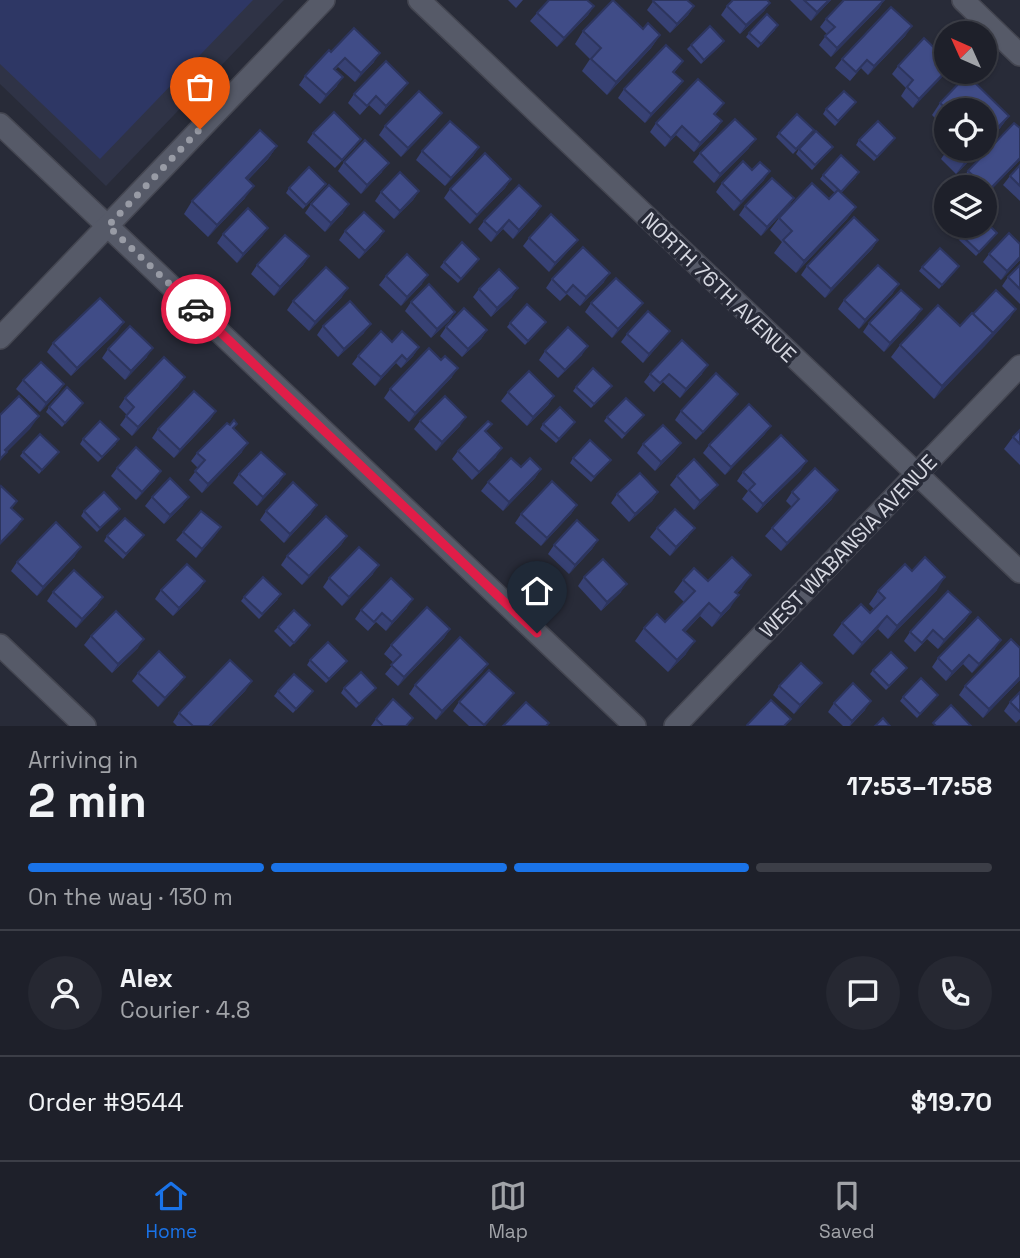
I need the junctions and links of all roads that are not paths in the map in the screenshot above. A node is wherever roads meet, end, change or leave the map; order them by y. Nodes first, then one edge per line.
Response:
1 (324, 0) edge
2 (419, 0) edge
3 (963, 0) edge
4 (1020, 55) edge
5 (0, 124) edge
6 (108, 226) junction
7 (0, 338) edge
8 (1020, 366) edge
9 (916, 475) junction
10 (1020, 572) edge
11 (0, 645) edge
12 (85, 726) edge
13 (635, 726) edge
14 (676, 726) edge

1 - 6 street
2 - 9 street, NORTH 76TH AVENUE
3 - 4 street
5 - 6 street
6 - 7 street
6 - 13 street
8 - 9 street, WEST WABANSIA AVENUE
9 - 10 street, NORTH 76TH AVENUE
9 - 14 street, WEST WABANSIA AVENUE
11 - 12 street

